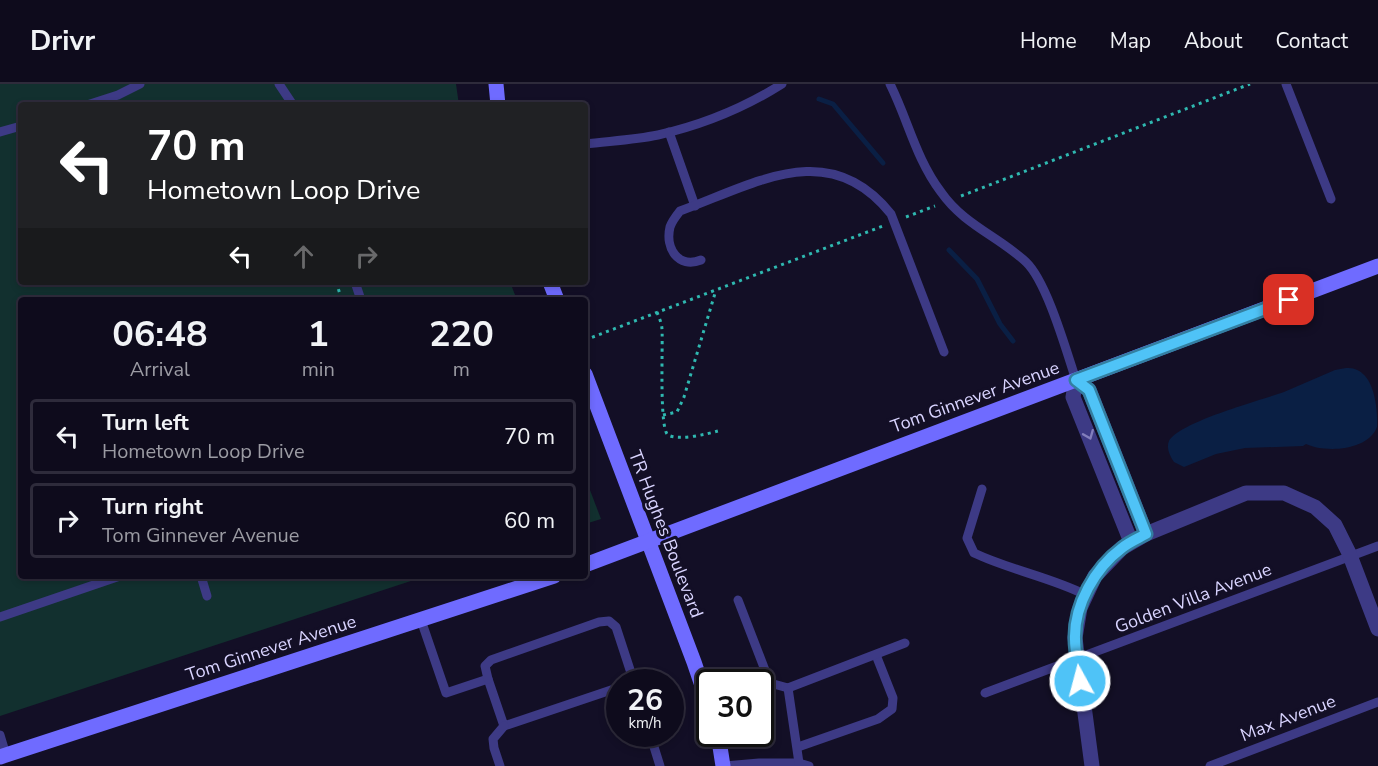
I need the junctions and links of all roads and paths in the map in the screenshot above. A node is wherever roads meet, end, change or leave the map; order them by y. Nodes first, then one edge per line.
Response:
1 (140, 84) edge
2 (279, 84) edge
3 (496, 84) edge
4 (782, 84) edge
5 (890, 84) edge
6 (1251, 84) edge
7 (1286, 84) edge
8 (97, 102) edge
9 (291, 102) edge
10 (498, 102) edge
11 (18, 127) edge
12 (0, 132) edge
13 (669, 132) junction
14 (588, 144) edge
15 (958, 197) dead end
16 (1331, 199) dead end
17 (937, 205) dead end
18 (695, 206) junction
19 (906, 217) dead end
20 (885, 225) dead end
21 (700, 260) dead end
22 (1378, 266) edge
23 (716, 290) junction
24 (657, 312) junction
25 (588, 339) edge
26 (944, 352) dead end
27 (1076, 380) junction
28 (588, 382) edge
29 (663, 415) junction
30 (718, 432) dead end
31 (982, 489) dead end
32 (1146, 534) junction
33 (648, 542) junction
34 (1131, 542) junction
35 (1378, 546) edge
36 (1350, 557) junction
37 (588, 564) edge
38 (111, 579) edge
39 (202, 579) edge
40 (545, 579) edge
41 (1086, 595) junction
42 (207, 596) dead end
43 (738, 600) dead end
44 (0, 617) edge
45 (421, 620) junction
46 (1378, 629) edge
47 (905, 644) dead end
48 (876, 655) junction
49 (1078, 659) junction
50 (630, 669) edge
51 (696, 669) edge
52 (488, 679) junction
53 (788, 687) junction
54 (606, 692) edge
55 (985, 693) dead end
56 (1378, 702) edge
57 (504, 726) junction
58 (0, 735) edge
59 (654, 747) edge
60 (720, 747) edge
61 (798, 747) junction
62 (5, 759) edge
63 (799, 764) edge
64 (500, 766) edge
65 (660, 766) edge
66 (724, 766) edge
67 (809, 766) edge
68 (1092, 766) edge
69 (1210, 766) edge

1 - 8 lane
2 - 9 lane
3 - 10 main road
4 - 13 lane
5 - 27 lane
6 - 15 path
7 - 16 lane
11 - 12 lane
13 - 14 lane
13 - 18 lane
17 - 19 path
18 - 21 lane
18 - 26 lane
20 - 23 path
22 - 27 main road, Tom Ginnever Avenue
23 - 24 path
23 - 29 path
24 - 25 path
24 - 29 path
27 - 32 street
27 - 33 main road, Tom Ginnever Avenue
27 -> 34 street
28 - 33 main road, TR Hughes Boulevard
29 - 30 path
31 - 41 lane
32 - 34 street
32 - 36 street
33 - 37 main road, Tom Ginnever Avenue
33 - 51 main road, TR Hughes Boulevard
34 - 41 street
35 - 36 lane, Golden Villa Avenue
36 - 46 street
36 - 49 lane, Golden Villa Avenue
38 - 44 lane
39 - 42 lane
40 - 45 main road, Tom Ginnever Avenue
41 - 49 street
43 - 53 lane
45 - 52 lane
45 - 62 main road, Tom Ginnever Avenue
47 - 48 lane
48 - 53 lane
48 - 61 lane
49 - 55 lane, Golden Villa Avenue
49 - 68 street
50 - 52 lane
52 - 57 lane
53 - 61 lane
54 - 57 lane
56 - 69 lane, Max Avenue
57 - 64 lane
58 - 62 lane
59 - 65 lane
60 - 66 main road
61 - 63 lane
63 - 66 lane
63 - 67 lane

